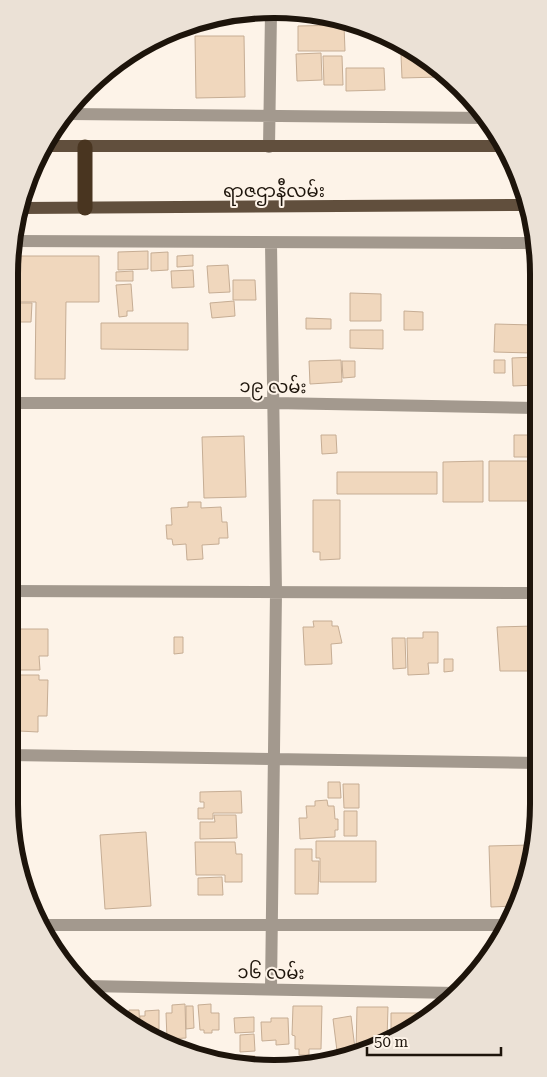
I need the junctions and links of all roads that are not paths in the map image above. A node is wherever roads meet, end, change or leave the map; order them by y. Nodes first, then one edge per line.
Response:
1 (271, 18) edge
2 (73, 114) edge
3 (272, 115) junction
4 (477, 118) edge
5 (51, 146) edge
6 (85, 146) junction
7 (495, 146) edge
8 (270, 147) junction
9 (520, 205) edge
10 (26, 208) edge
11 (86, 208) junction
12 (20, 241) edge
13 (271, 243) junction
14 (527, 243) edge
15 (18, 403) edge
16 (275, 403) junction
17 (530, 408) edge
18 (18, 591) edge
19 (276, 592) junction
20 (530, 593) edge
21 (18, 755) edge
22 (275, 759) junction
23 (530, 763) edge
24 (48, 924) edge
25 (270, 925) junction
26 (499, 925) edge
27 (93, 986) edge
28 (270, 989) junction
29 (446, 993) edge

1 - 3 street
2 - 3 street
3 - 4 street
3 - 8 street
5 - 6 main road
6 - 8 main road
6 - 11 highway
7 - 8 main road
9 - 11 main road, ရာဇဌာနီလမ်း
10 - 11 main road, ရာဇဌာနီလမ်း
12 - 13 street
13 - 14 street
13 - 16 street
15 - 16 street, ၁၉ လမ်း
16 - 17 street, ၁၉ လမ်း
16 - 19 street
18 - 19 street
19 - 20 street
19 - 22 street
21 - 22 street
22 - 23 street
22 - 25 street
24 - 25 street
25 - 26 street
25 - 28 street
27 - 28 street, ၁၆ လမ်း
28 - 29 street, ၁၆ လမ်း

